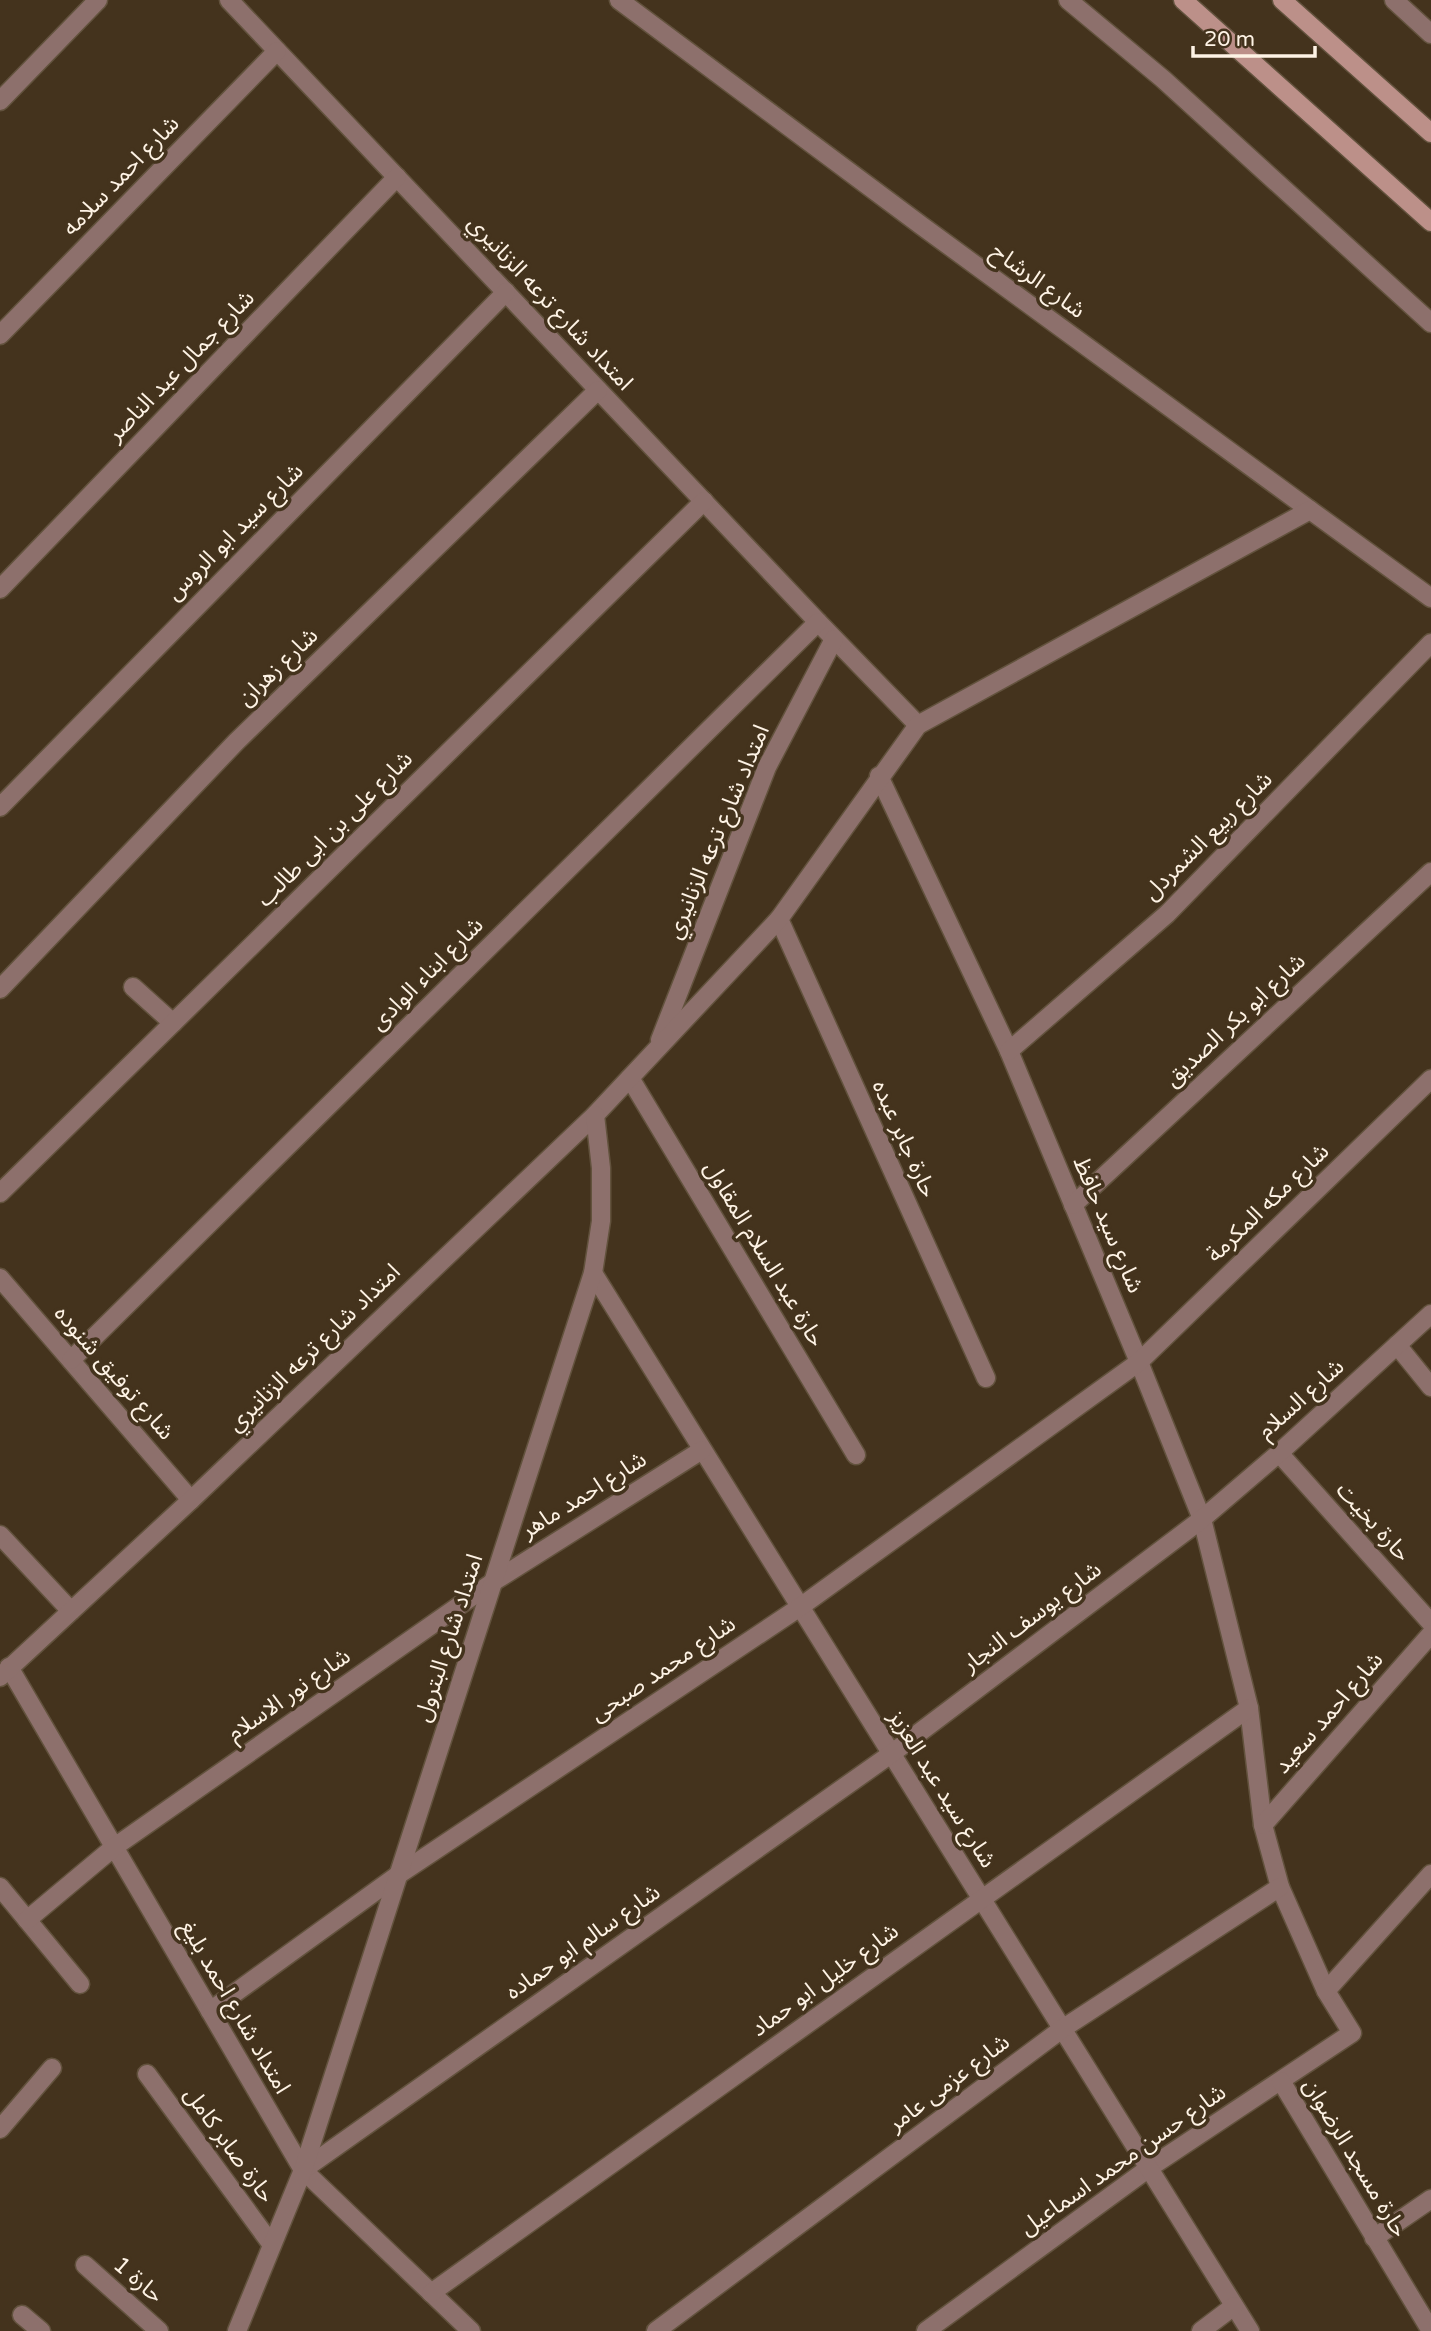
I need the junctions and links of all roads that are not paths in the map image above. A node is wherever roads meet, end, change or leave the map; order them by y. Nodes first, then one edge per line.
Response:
1 (98, 0) edge
2 (229, 0) edge
3 (619, 0) edge
4 (1068, 0) edge
5 (1183, 0) edge
6 (1282, 0) edge
7 (1394, 0) edge
8 (1431, 34) edge
9 (277, 51) junction
10 (0, 101) edge
11 (1431, 133) edge
12 (397, 177) junction
13 (1431, 222) edge
14 (506, 292) junction
15 (1431, 323) edge
16 (0, 335) edge
17 (598, 390) junction
18 (704, 501) junction
19 (1310, 510) junction
20 (0, 589) edge
21 (1431, 598) edge
22 (818, 622) junction
23 (834, 639) junction
24 (1431, 643) edge
25 (918, 725) junction
26 (879, 776) junction
27 (0, 807) edge
28 (1431, 872) edge
29 (779, 919) junction
30 (132, 987) dead end
31 (0, 989) edge
32 (173, 1023) junction
33 (657, 1049) junction
34 (1009, 1051) junction
35 (630, 1078) junction
36 (1431, 1079) edge
37 (595, 1115) junction
38 (0, 1193) edge
39 (1073, 1205) junction
40 (593, 1273) junction
41 (0, 1278) edge
42 (1431, 1314) edge
43 (1397, 1345) junction
44 (71, 1360) junction
45 (1139, 1362) junction
46 (985, 1378) dead end
47 (1431, 1387) edge
48 (702, 1450) junction
49 (1279, 1453) junction
50 (856, 1455) dead end
51 (191, 1500) junction
52 (1202, 1519) junction
53 (0, 1535) edge
54 (493, 1582) junction
55 (800, 1606) junction
56 (71, 1611) junction
57 (1431, 1623) edge
58 (1431, 1634) edge
59 (5, 1672) edge
60 (1249, 1707) junction
61 (891, 1754) junction
62 (1264, 1825) junction
63 (113, 1848) junction
64 (1431, 1874) edge
65 (398, 1875) junction
66 (0, 1887) edge
67 (1280, 1887) junction
68 (981, 1898) junction
69 (27, 1920) junction
70 (80, 1983) dead end
71 (1326, 1991) junction
72 (209, 2011) junction
73 (1062, 2029) junction
74 (1352, 2034) joint
75 (52, 2068) dead end
76 (147, 2074) dead end
77 (1281, 2081) junction
78 (0, 2129) edge
79 (1149, 2168) junction
80 (303, 2170) junction
81 (1431, 2199) edge
82 (1374, 2238) junction
83 (272, 2245) junction
84 (85, 2265) dead end
85 (431, 2293) junction
86 (1234, 2306) junction
87 (22, 2315) dead end
88 (41, 2331) edge
89 (159, 2331) edge
90 (237, 2331) edge
91 (471, 2331) edge
92 (656, 2331) edge
93 (926, 2331) edge
94 (1201, 2331) edge
95 (1250, 2331) edge
96 (1431, 2331) edge

1 - 10 street
2 - 9 street, امتداد شارع ترعه الزنانيري
3 - 19 street, شارع الرشاح
4 - 15 street
5 - 13 main road
6 - 11 main road
7 - 8 street
9 - 12 street, امتداد شارع ترعه الزنانيري
9 - 16 street, شارع احمد سلامه
12 - 14 street, امتداد شارع ترعه الزنانيري
12 - 20 street, شارع جمال عبد الناصر
14 - 17 street, امتداد شارع ترعه الزنانيري
14 - 27 street, شارع سيد ابو الروس
17 - 18 street, امتداد شارع ترعه الزنانيري
17 - 31 street, شارع زهران
18 - 22 street, امتداد شارع ترعه الزنانيري
18 - 32 street, شارع على بن ابى طالب
19 - 21 street, شارع الرشاح
19 - 25 street, امتداد شارع ترعه الزنانيري
22 - 23 street, امتداد شارع ترعه الزنانيري
22 - 44 street, شارع ابناء الوادى
23 - 25 street, امتداد شارع ترعه الزنانيري
23 - 33 street, امتداد شارع ترعه الزنانيري
24 - 34 street, شارع ربيع الشمردل
25 - 26 street, امتداد شارع ترعه الزنانيري
26 - 29 street, امتداد شارع ترعه الزنانيري
26 - 34 street, شارع سيد حافظ
28 - 39 street, شارع ابو بكر الصديق
29 - 33 street, امتداد شارع ترعه الزنانيري
29 - 46 street, حارة جابر عبده
30 - 32 street
32 - 38 street, شارع على بن ابى طالب
33 - 35 street, امتداد شارع ترعه الزنانيري
34 - 39 street, شارع سيد حافظ
35 - 37 street, امتداد شارع ترعه الزنانيري
35 - 50 street, حارة عبد السلام المقاول
36 - 45 street, شارع مكه المكرمة
37 - 40 street, امتداد شارع البترول
37 - 51 street, امتداد شارع ترعه الزنانيري
39 - 45 street, شارع سيد حافظ
40 - 48 street, شارع سيد عبد العزيز
40 - 54 street, امتداد شارع البترول
41 - 44 street, شارع توفيق شنوده
42 - 43 street, شارع السلام
43 - 47 street
43 - 49 street, شارع السلام
44 - 51 street, شارع توفيق شنوده
45 - 52 street, شارع سيد حافظ
45 - 55 street, شارع محمد صبحى
48 - 54 street, شارع احمد ماهر
48 - 55 street, شارع سيد عبد العزيز
49 - 52 street, شارع السلام
49 - 57 street, حارة بخيت
51 - 56 street, امتداد شارع ترعه الزنانيري
52 - 60 street, شارع سيد حافظ
52 - 61 street, شارع يوسف النجار
53 - 56 street
54 - 63 street, شارع نور الاسلام
54 - 65 street, امتداد شارع البترول
55 - 61 street, شارع سيد عبد العزيز
55 - 65 street, شارع محمد صبحى
56 - 59 street, امتداد شارع ترعه الزنانيري
58 - 62 street, شارع احمد سعيد
59 - 63 street, امتداد شارع احمد بليغ
60 - 62 street, شارع سيد حافظ
60 - 68 street, شارع خليل ابو حماد
61 - 68 street, شارع سيد عبد العزيز
61 - 80 street, شارع سالم ابو حماده
62 - 67 street, شارع سيد حافظ
63 - 69 street, شارع نور الاسلام
63 - 72 street, امتداد شارع احمد بليغ
64 - 71 street
65 - 72 street, شارع محمد صبحى
65 - 80 street, امتداد شارع البترول
66 - 69 street
67 - 71 street, شارع سيد حافظ
67 - 73 street, شارع عزمى عامر
68 - 73 street, شارع سيد عبد العزيز
68 - 85 street, شارع خليل ابو حماد
69 - 70 street
71 - 74 street, شارع سيد حافظ
72 - 80 street, امتداد شارع احمد بليغ
73 - 79 street, شارع سيد عبد العزيز
73 - 92 street, شارع عزمى عامر
74 - 77 street, شارع حسن محمد اسماعيل
75 - 78 street
76 - 83 street, حارة صابر كامل
77 - 79 street, شارع حسن محمد اسماعيل
77 - 82 street, حارة مسجد الرضوان
79 - 86 street, شارع سيد عبد العزيز
79 - 93 street, شارع حسن محمد اسماعيل
80 - 83 street, امتداد شارع البترول
80 - 85 street, امتداد شارع احمد بليغ
81 - 82 street
82 - 96 street, حارة مسجد الرضوان
83 - 90 street, امتداد شارع البترول
84 - 89 street, حارة 1
85 - 91 street, امتداد شارع احمد بليغ
86 - 94 street
86 - 95 street, شارع سيد عبد العزيز
87 - 88 street

